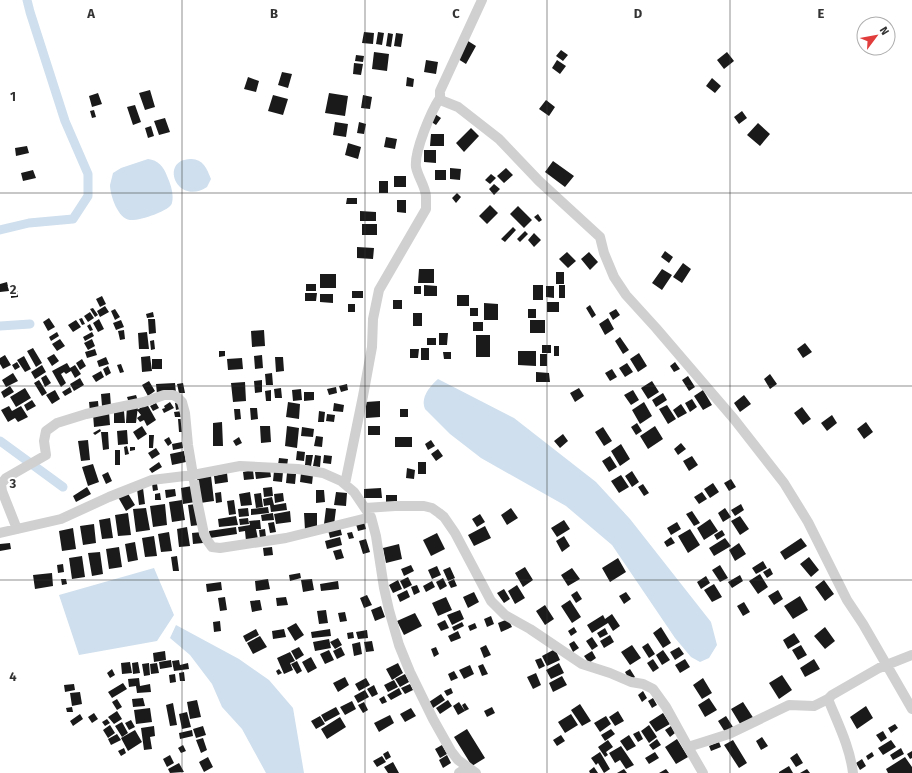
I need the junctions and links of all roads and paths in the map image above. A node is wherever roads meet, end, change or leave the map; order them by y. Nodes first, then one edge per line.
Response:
1 (482, 0) edge
2 (440, 98) junction
3 (193, 475) junction
4 (345, 484) junction
5 (368, 512) junction
6 (18, 529) junction
7 (0, 533) edge
8 (912, 655) edge
9 (886, 664) junction
10 (828, 700) junction
11 (912, 709) edge
12 (688, 746) junction
13 (472, 770) edge
14 (459, 773) edge
15 (703, 773) edge
16 (853, 773) edge

1 - 2 street
2 - 4 street
2 - 9 street
3 - 4 street
3 - 5 street
3 - 6 street
3 - 6 street
4 - 5 street
5 - 12 street
5 - 13 street
6 - 7 street
8 - 9 street
9 - 10 street
9 - 11 street
10 - 12 street
10 - 16 street
12 - 15 street
13 - 14 street

